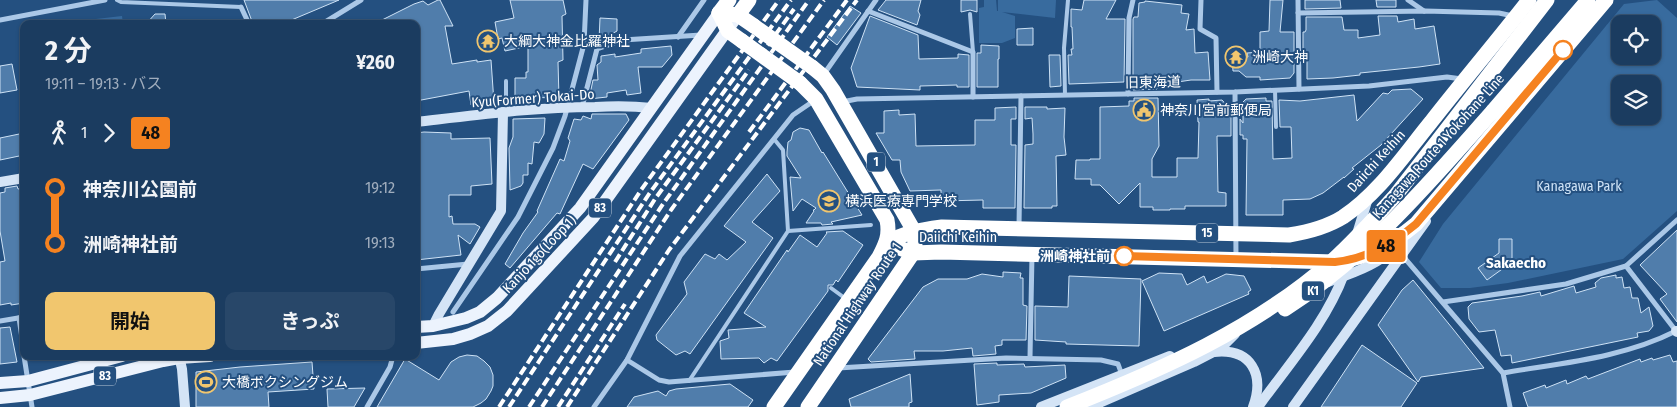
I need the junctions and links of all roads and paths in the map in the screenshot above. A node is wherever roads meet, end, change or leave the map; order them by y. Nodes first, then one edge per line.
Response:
1 (105, 0) edge
2 (117, 0) edge
3 (361, 0) edge
4 (586, 0) edge
5 (704, 0) edge
6 (729, 0) edge
7 (749, 0) edge
8 (876, 0) edge
9 (1068, 0) edge
10 (1133, 0) edge
11 (1201, 0) edge
12 (1298, 0) edge
13 (1408, 0) edge
14 (1529, 0) edge
15 (1547, 0) edge
16 (1576, 0) edge
17 (1588, 0) edge
18 (1606, 0) edge
19 (241, 7) joint
20 (868, 11) junction
21 (1425, 11) junction
22 (719, 13) junction
23 (1298, 13) junction
24 (970, 14) dead end
25 (738, 15) junction
26 (1516, 16) junction
27 (0, 20) edge
28 (247, 20) edge
29 (328, 20) edge
30 (728, 31) junction
31 (704, 35) junction
32 (678, 37) junction
33 (973, 52) junction
34 (817, 71) junction
35 (1464, 80) junction
36 (506, 82) dead end
37 (1299, 89) junction
38 (1274, 90) junction
39 (1217, 92) junction
40 (1235, 92) junction
41 (1128, 94) junction
42 (1065, 95) junction
43 (1022, 96) junction
44 (973, 97) junction
45 (816, 99) junction
46 (841, 102) junction
47 (568, 107) junction
48 (582, 107) junction
49 (652, 108) junction
50 (504, 111) junction
51 (1493, 111) junction
52 (420, 122) edge
53 (1276, 127) dead end
54 (774, 139) junction
55 (20, 179) edge
56 (0, 182) edge
57 (1442, 192) junction
58 (1370, 194) junction
59 (1677, 220) edge
60 (1416, 224) junction
61 (871, 226) dead end
62 (1018, 229) junction
63 (788, 231) junction
64 (914, 231) junction
65 (1236, 234) junction
66 (886, 243) junction
67 (913, 253) junction
68 (1032, 254) junction
69 (1402, 255) junction
70 (1236, 259) junction
71 (1348, 261) junction
72 (470, 264) junction
73 (1626, 266) junction
74 (420, 269) edge
75 (1343, 277) junction
76 (830, 288) dead end
77 (848, 300) junction
78 (1443, 302) junction
79 (453, 312) dead end
80 (20, 318) edge
81 (1244, 319) junction
82 (0, 321) edge
83 (433, 326) junction
84 (420, 327) edge
85 (1677, 331) edge
86 (420, 343) edge
87 (1214, 352) junction
88 (1030, 358) junction
89 (25, 360) edge
90 (107, 360) edge
91 (167, 360) edge
92 (180, 360) edge
93 (391, 360) edge
94 (627, 360) junction
95 (833, 369) junction
96 (798, 372) junction
97 (1503, 373) junction
98 (1122, 374) junction
99 (28, 381) junction
100 (689, 381) junction
101 (0, 383) edge
102 (0, 398) edge
103 (31, 401) edge
104 (185, 407) edge
105 (367, 407) edge
106 (594, 407) edge
107 (774, 407) edge
108 (808, 407) edge
109 (1041, 407) edge
110 (1066, 407) edge
111 (1086, 407) edge
112 (1090, 407) edge
113 (1253, 407) edge
114 (1258, 407) edge
115 (1293, 407) edge
116 (1510, 407) edge

1 - 27 street
2 - 19 lane
3 - 29 street
4 - 47 street
5 - 32 street
6 - 22 highway
7 - 25 highway
8 - 20 street
9 - 42 lane
10 - 41 street
11 - 39 street
12 - 23 street
13 - 21 street
14 - 26 highway, Daiichi Keihin / 15
15 - 110 highway, Kanagawa Route 1 Yokohane Line / K1, bridge
16 - 51 highway, K1
17 - 51 highway, Kanagawa Route 1 Yokohane Line / K1
18 - 57 highway, Daiichi Keihin / 15
19 - 28 street
20 - 33 street
20 - 34 street
21 - 23 street
21 - 26 street
22 - 25 highway, National Highway Route 1 / 1
22 - 30 highway, National Highway Route 1 / 1
22 - 31 main road, Kanjo 1go(Loop 1) / 83
23 - 37 street
24 - 33 lane
25 - 30 main road, Kanjo 1go(Loop 1) / 83
25 - 34 highway, National Highway Route 1 / 1, bridge
26 - 35 highway, Daiichi Keihin / 15
30 - 45 highway, National Highway Route 1 / 1, bridge
30 - 86 main road, Kanjo 1go(Loop 1) / 83
31 - 32 street
31 - 49 main road, Kanjo 1go(Loop 1) / 83
32 - 48 street
33 - 44 street
34 - 46 highway, National Highway Route 1 / 1
35 - 37 street, 旧東海道
35 - 58 highway, Daiichi Keihin / 15
36 - 50 lane
37 - 38 street, 旧東海道
38 - 40 street, 旧東海道
38 - 53 lane
39 - 40 street, 旧東海道
39 - 41 street, 旧東海道
40 - 65 street
41 - 42 street, 旧東海道
42 - 43 street, 旧東海道
43 - 44 street, 旧東海道
43 - 62 street
44 - 46 street, 旧東海道
45 - 54 street
45 - 66 highway, National Highway Route 1 / 1
46 - 64 highway, National Highway Route 1 / 1
47 - 48 street, Kyu(Former) Tokai-Do
47 - 50 street, Kyu(Former) Tokai-Do
47 - 79 street
48 - 49 street, Kyu(Former) Tokai-Do
49 - 83 main road, Kanjo 1go(Loop 1) / 83
50 - 52 street, Kyu(Former) Tokai-Do
50 - 72 street
51 - 111 highway, Kanagawa Route 1 Yokohane Line / K1, bridge
54 - 63 lane
54 - 94 street
55 - 56 street
57 - 60 highway, Daiichi Keihin / 15
57 - 69 street
58 - 65 highway, Daiichi Keihin / 15
58 - 71 street
59 - 73 street
60 - 71 highway, Daiichi Keihin / 15
60 - 75 street
61 - 63 lane
62 - 64 highway, Daiichi Keihin / 15
62 - 65 highway, Daiichi Keihin / 15
63 - 100 lane
64 - 66 highway, Daiichi Keihin / 15
64 - 67 highway, National Highway Route 1
65 - 70 street
66 - 67 highway, Daiichi Keihin / 15
66 - 77 highway, National Highway Route 1 / 1
67 - 68 highway, Daiichi Keihin / 15
67 - 95 highway, National Highway Route 1
68 - 70 highway, Daiichi Keihin / 15
68 - 88 street
69 - 78 street
69 - 115 street
70 - 71 highway, Daiichi Keihin / 15
71 - 75 street
72 - 74 street
72 - 83 street
73 - 78 street
73 - 85 street
75 - 81 street
75 - 114 street
76 - 77 lane
77 - 96 highway, National Highway Route 1 / 1
78 - 97 street
80 - 82 street
81 - 87 street
81 - 98 street
83 - 84 main road, Kanjo 1go(Loop 1) / 83
85 - 97 street
87 - 112 street
87 - 113 street
88 - 95 street
88 - 98 street
89 - 99 street
90 - 99 main road, 83
91 - 103 main road, 83
92 - 104 street
93 - 105 street
94 - 100 street
94 - 106 street
95 - 108 highway, National Highway Route 1
96 - 100 street
96 - 107 highway, National Highway Route 1 / 1
97 - 116 street
98 - 109 street
99 - 101 main road, 83
99 - 103 street
102 - 103 main road, 83

